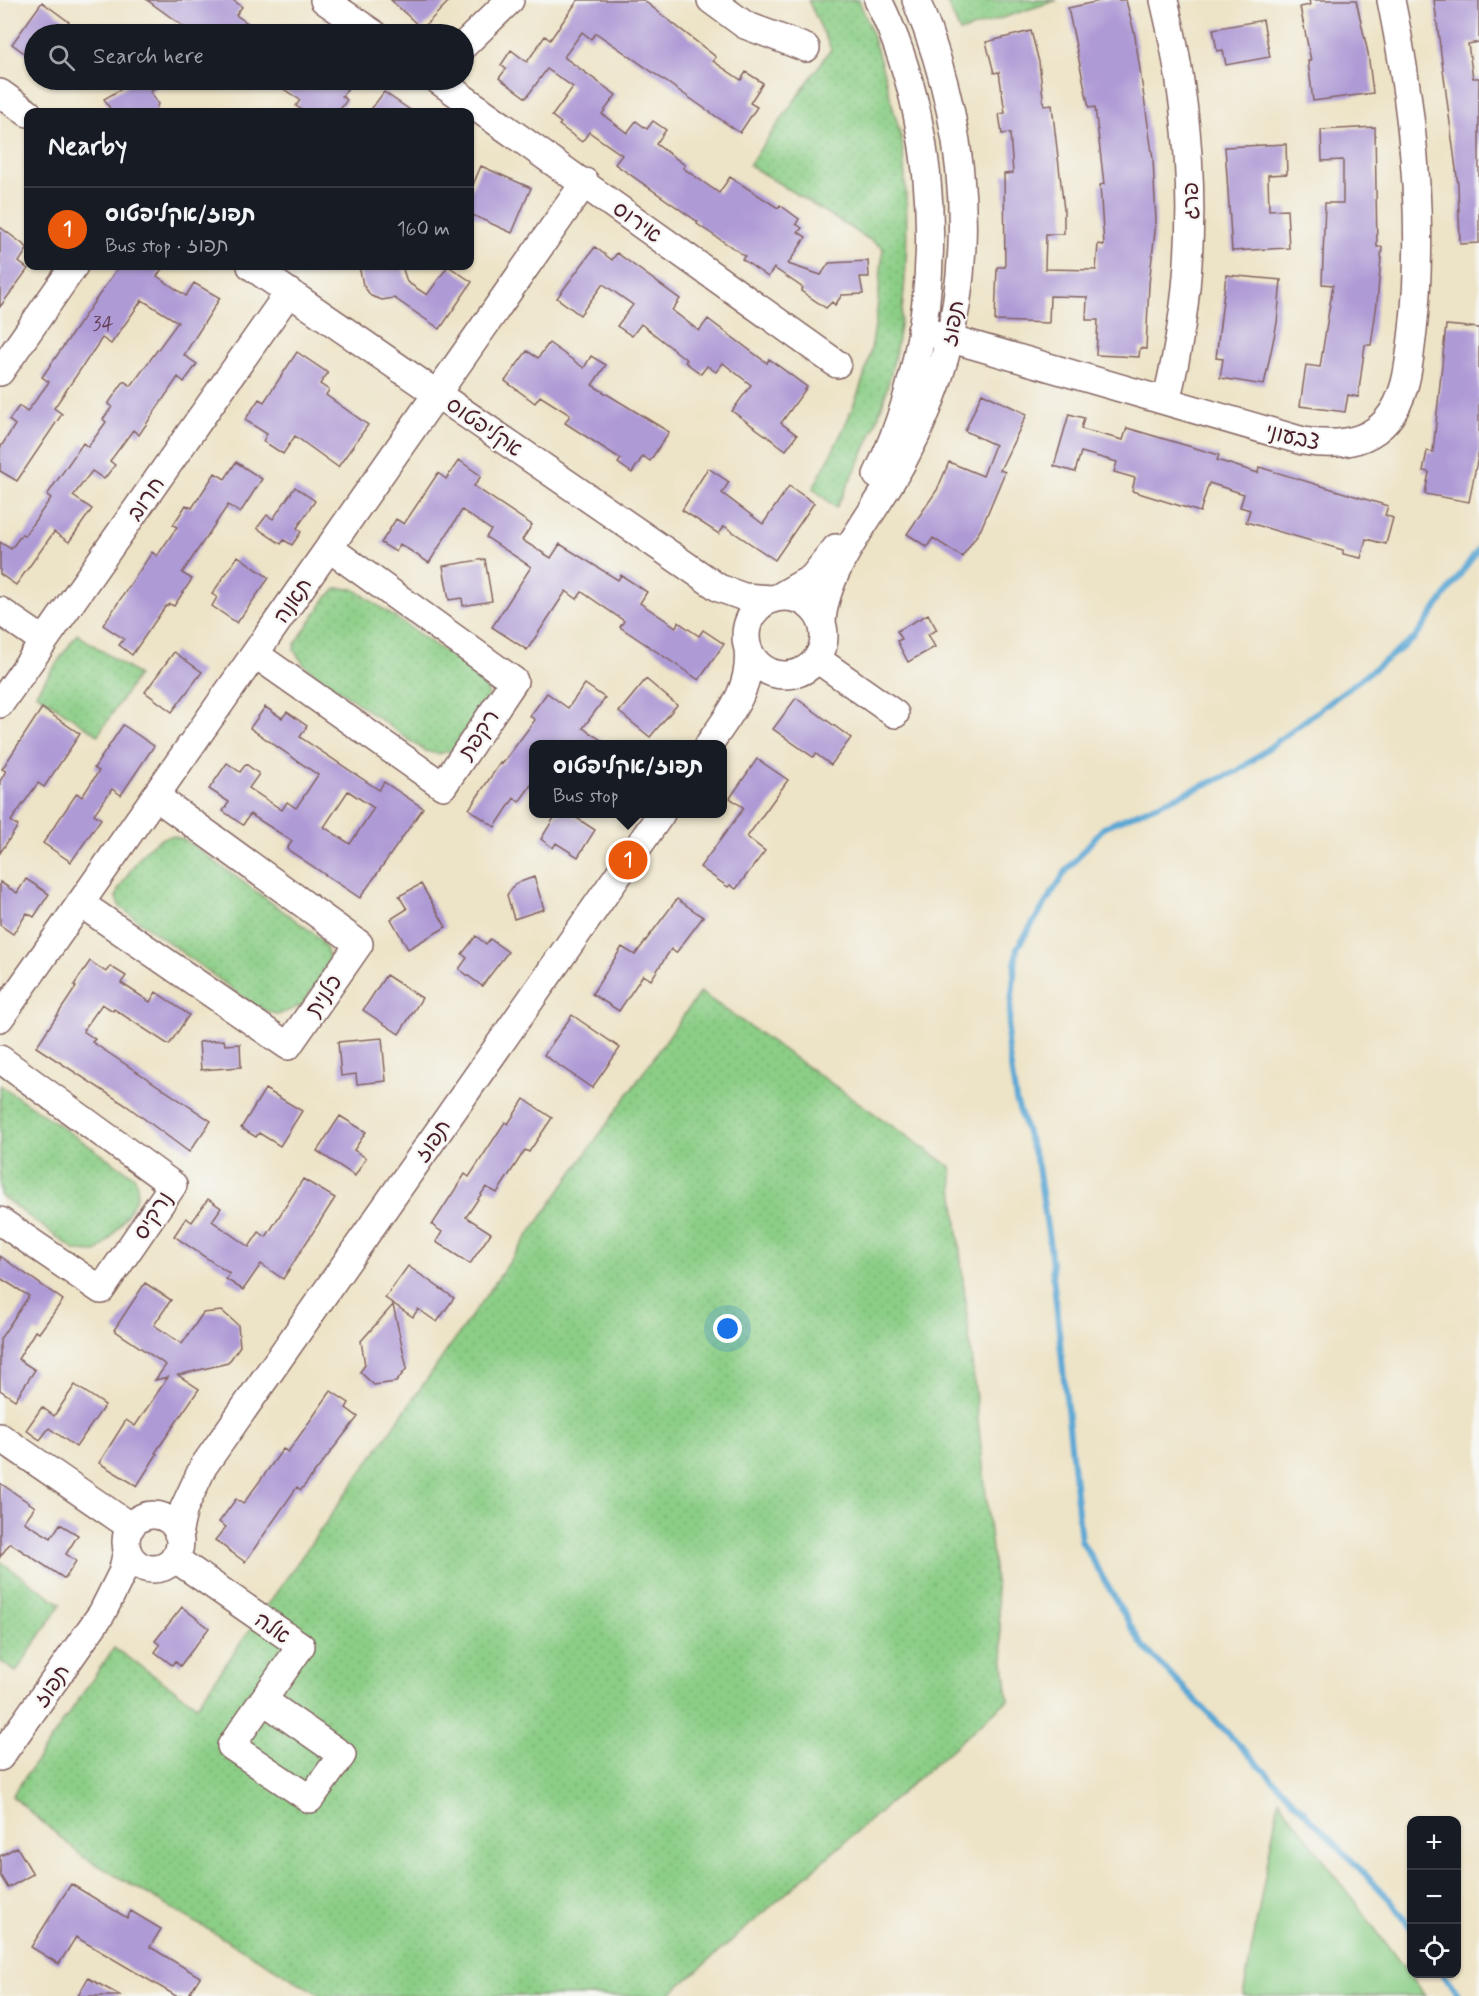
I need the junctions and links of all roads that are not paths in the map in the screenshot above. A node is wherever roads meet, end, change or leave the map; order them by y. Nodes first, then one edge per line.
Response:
1 (324, 0) edge
2 (510, 0) edge
3 (711, 0) edge
4 (878, 0) edge
5 (916, 0) edge
6 (1164, 0) edge
7 (1391, 0) edge
8 (359, 24) edge
9 (474, 35) edge
10 (806, 48) dead end
11 (452, 90) edge
12 (0, 93) edge
13 (24, 110) edge
14 (585, 182) junction
15 (71, 270) edge
16 (257, 270) edge
17 (289, 292) junction
18 (921, 330) junction
19 (950, 338) junction
20 (837, 364) dead end
21 (0, 372) edge
22 (437, 393) junction
23 (1166, 401) junction
24 (329, 548) junction
25 (719, 588) junction
26 (776, 598) junction
27 (0, 611) edge
28 (822, 622) junction
29 (44, 641) junction
30 (747, 645) junction
31 (255, 654) junction
32 (817, 659) junction
33 (785, 675) junction
34 (739, 702) junction
35 (0, 704) edge
36 (895, 714) dead end
37 (712, 740) edge
38 (155, 796) junction
39 (657, 818) edge
40 (80, 903) junction
41 (0, 1018) edge
42 (0, 1059) edge
43 (0, 1221) edge
44 (0, 1437) edge
45 (203, 1467) junction
46 (136, 1531) junction
47 (170, 1554) junction
48 (102, 1613) junction
49 (263, 1700) junction
50 (3, 1747) edge

1 - 8 street
2 - 9 street
3 - 10 street
4 - 18 street, תפוז
5 - 19 street, תפוז
6 - 23 street, פרג
7 - 23 street, צבעוני
11 - 14 street, אירוס
12 - 13 street
14 - 20 street, אירוס
14 - 22 street, תאנה
15 - 21 street
16 - 17 street, אקליפטוס
17 - 22 street, אקליפטוס
17 - 29 street, חרוב
18 - 19 street, צבעוני
18 - 26 street, תפוז
19 - 23 street, צבעוני
19 - 28 street, תפוז
22 - 24 street, תאנה
22 - 25 street, אקליפטוס
24 - 31 street, תאנה
24 - 31 street, רקפת
25 - 26 street, אקליפטוס
25 - 30 street, אקליפטוס
26 - 28 street
26 - 30 street
27 - 29 street
28 - 32 street
29 - 35 street, חרוב
30 - 33 street
30 - 34 street
31 - 38 street, תאנה
32 - 33 street
32 - 36 street
33 - 34 street
34 - 37 street
38 - 40 street, תאנה
38 - 40 street, כלנית
39 - 45 street, תפוז
40 - 41 street, תאנה
42 - 43 street, נרקיס
44 - 46 street
45 - 46 street, תפוז
45 - 47 street, תפוז
46 - 47 street
46 - 47 street
46 - 48 street, תפוז
47 - 48 street, תפוז
47 - 49 street, אלה
48 - 50 street, תפוז
49 - 49 street, אלה

